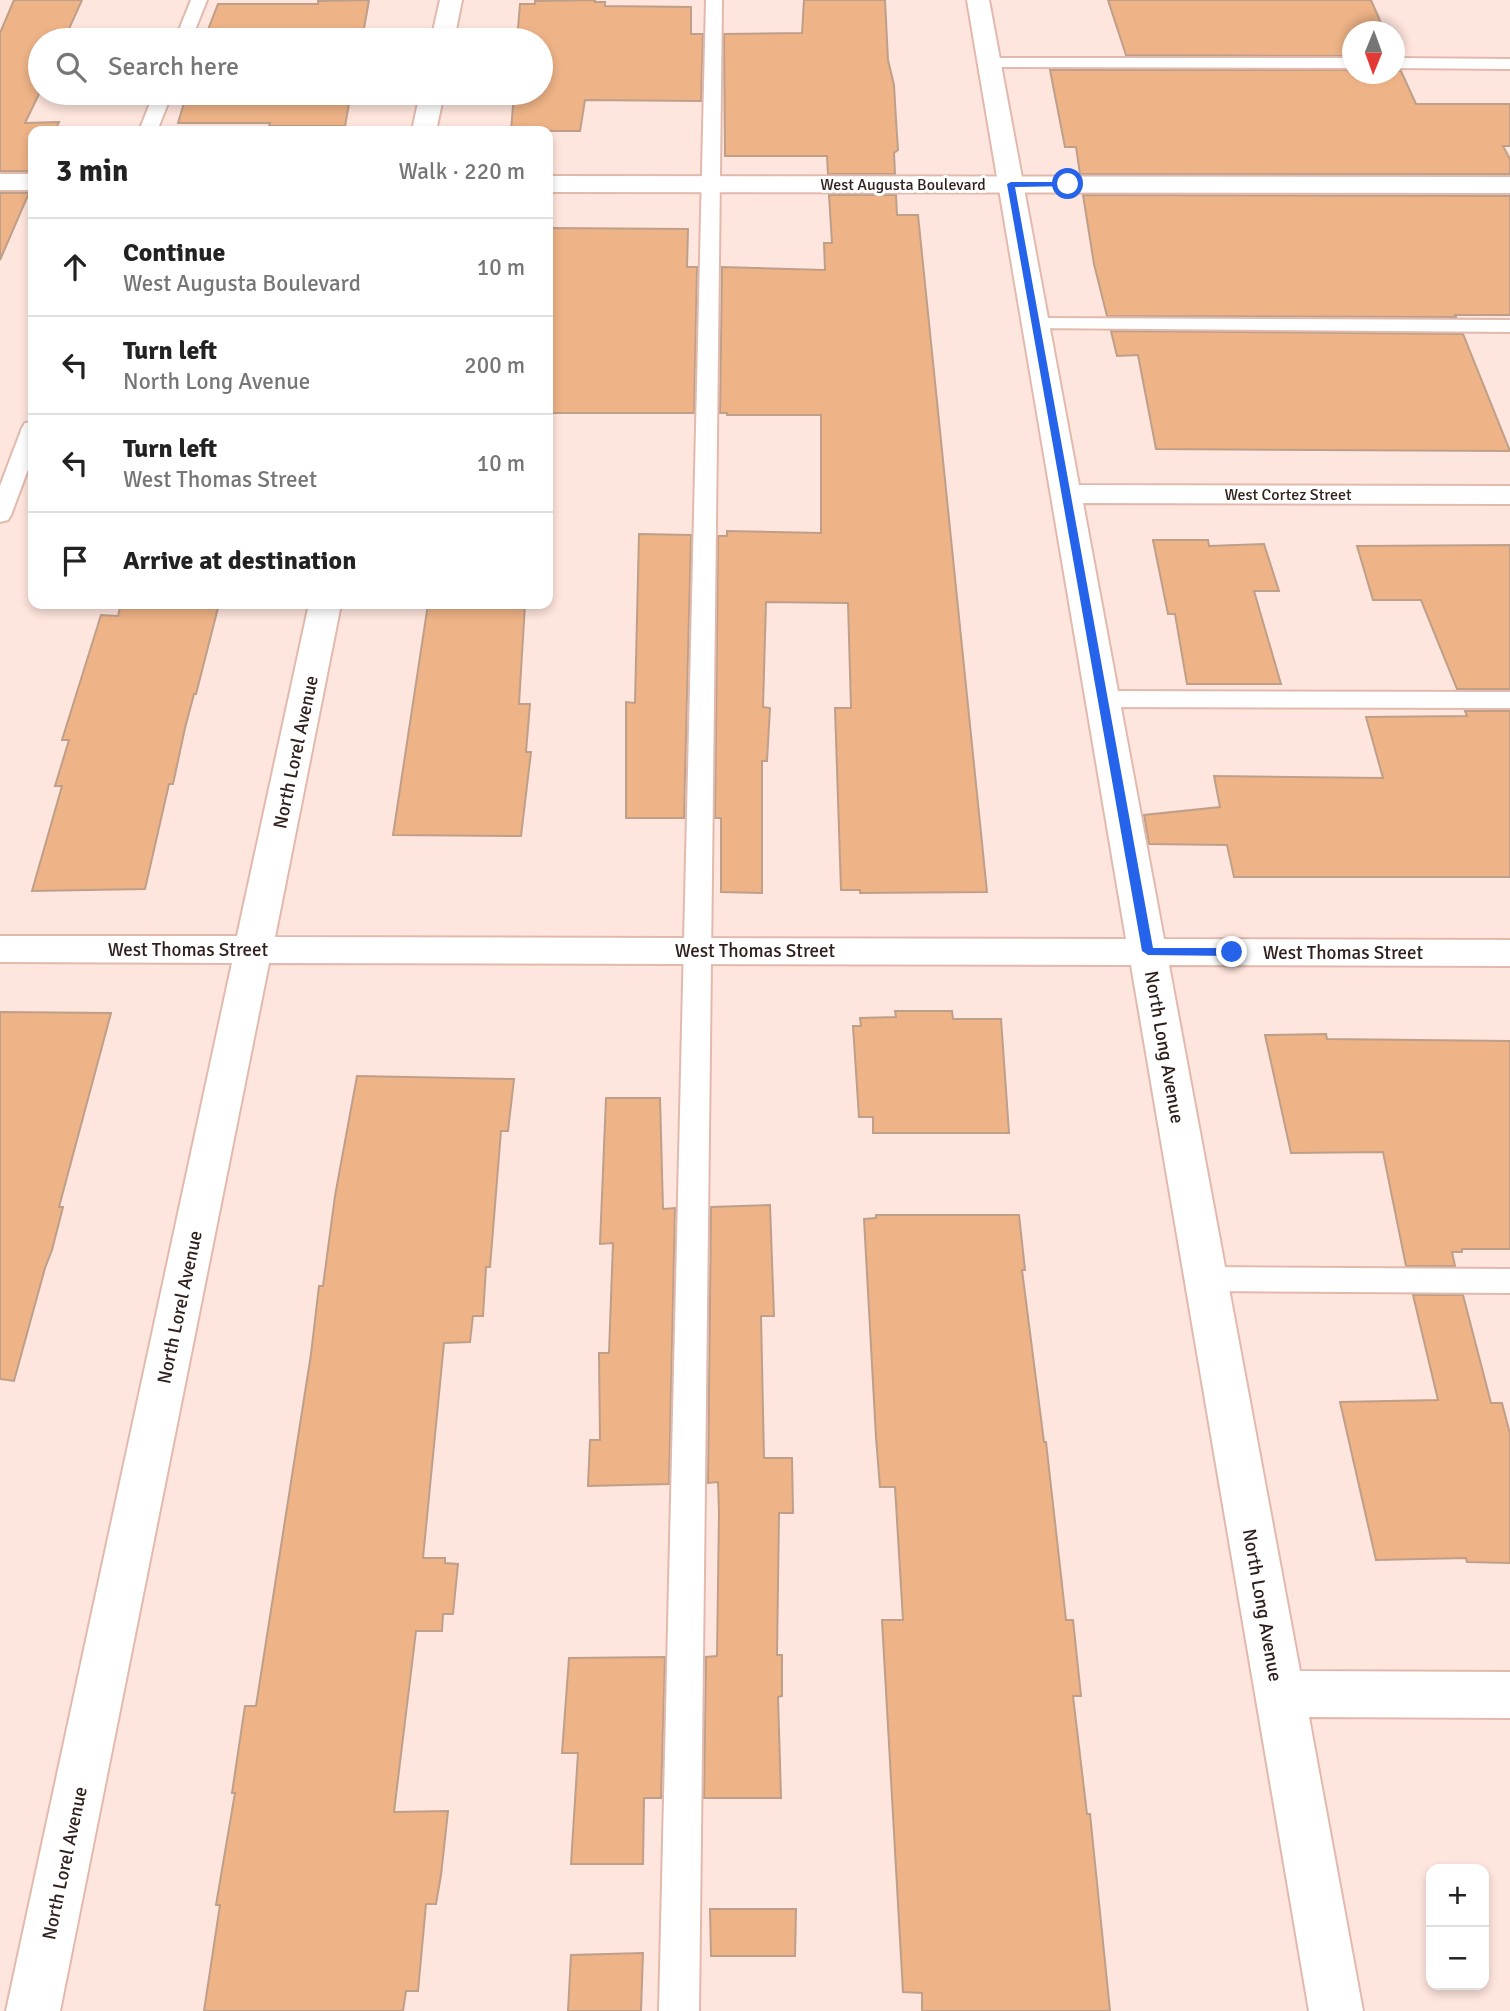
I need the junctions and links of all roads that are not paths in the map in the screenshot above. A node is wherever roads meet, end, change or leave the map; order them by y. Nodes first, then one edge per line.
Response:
1 (199, 0) edge
2 (451, 0) edge
3 (714, 0) edge
4 (978, 0) edge
5 (188, 28) edge
6 (445, 28) edge
7 (990, 63) junction
8 (1342, 63) edge
9 (1405, 63) edge
10 (1510, 64) edge
11 (158, 105) edge
12 (429, 105) edge
13 (150, 126) edge
14 (425, 126) edge
15 (0, 183) edge
16 (28, 183) edge
17 (553, 184) edge
18 (711, 184) junction
19 (1011, 184) junction
20 (1510, 185) edge
21 (1036, 324) junction
22 (1510, 326) edge
23 (28, 441) edge
24 (1066, 494) junction
25 (1510, 495) edge
26 (0, 514) edge
27 (325, 609) edge
28 (1103, 699) junction
29 (1510, 700) edge
30 (0, 949) edge
31 (254, 949) junction
32 (697, 950) junction
33 (1148, 951) junction
34 (1510, 953) edge
35 (1206, 1279) junction
36 (1510, 1280) edge
37 (1279, 1694) junction
38 (1510, 1695) edge
39 (33, 2011) edge
40 (679, 2011) edge
41 (1336, 2011) edge

1 - 5 lane
2 - 6 street
3 - 18 lane
4 - 7 street, North Long Avenue
7 - 8 lane
7 - 19 street, North Long Avenue
9 - 10 lane
11 - 13 lane
12 - 14 street
15 - 16 street
17 - 18 street, West Augusta Boulevard
18 - 19 street, West Augusta Boulevard
18 - 32 lane
19 - 20 street, West Augusta Boulevard
19 - 21 street, North Long Avenue
21 - 22 lane
21 - 24 street, North Long Avenue
23 - 26 lane
24 - 25 street, West Cortez Street
24 - 28 street, North Long Avenue
27 - 31 street, North Lorel Avenue
28 - 29 lane
28 - 33 street, North Long Avenue
30 - 31 street, West Thomas Street
31 - 32 street, West Thomas Street
31 - 39 street, North Lorel Avenue
32 - 33 street, West Thomas Street
32 - 40 lane
33 - 34 street, West Thomas Street
33 - 35 street, North Long Avenue
35 - 36 lane
35 - 37 street, North Long Avenue
37 - 38 street
37 - 41 street, North Long Avenue

